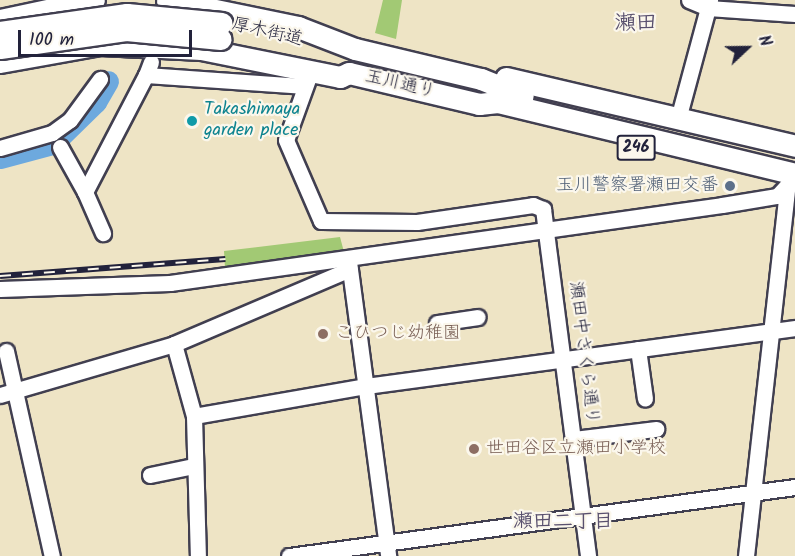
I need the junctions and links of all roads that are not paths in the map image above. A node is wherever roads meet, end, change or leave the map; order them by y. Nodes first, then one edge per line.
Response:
1 (94, 0) edge
2 (167, 0) edge
3 (689, 0) edge
4 (709, 4) edge
5 (795, 14) edge
6 (0, 20) edge
7 (222, 31) junction
8 (0, 32) edge
9 (0, 48) edge
10 (355, 49) junction
11 (0, 62) edge
12 (349, 73) junction
13 (306, 78) junction
14 (100, 79) dead end
15 (481, 79) junction
16 (678, 119) junction
17 (795, 146) edge
18 (60, 147) dead end
19 (0, 148) edge
20 (795, 160) edge
21 (793, 181) edge
22 (85, 192) junction
23 (417, 222) junction
24 (547, 226) junction
25 (103, 233) dead end
26 (419, 245) junction
27 (349, 263) junction
28 (0, 289) edge
29 (478, 317) dead end
30 (437, 323) dead end
31 (795, 328) edge
32 (772, 331) junction
33 (174, 344) junction
34 (638, 349) junction
35 (6, 351) dead end
36 (564, 358) junction
37 (366, 386) junction
38 (17, 389) junction
39 (0, 395) edge
40 (645, 399) dead end
41 (194, 416) junction
42 (656, 429) dead end
43 (574, 439) junction
44 (194, 466) junction
45 (150, 475) dead end
46 (795, 487) edge
47 (753, 493) junction
48 (583, 516) junction
49 (387, 549) edge
50 (52, 556) edge
51 (198, 556) edge
52 (289, 556) edge
53 (588, 556) edge
54 (746, 556) edge

1 - 6 highway
2 - 10 highway, 玉川通り / 246
3 - 4 street
4 - 5 street
4 - 16 street
7 - 8 highway, 厚木街道 / 246, bridge
7 - 9 highway, 厚木街道 / 246, bridge
7 - 10 highway, 厚木街道 / 246
7 - 12 highway, 厚木街道 / 246
10 - 15 highway, 玉川通り / 246
11 - 13 highway, 玉川通り / 246
12 - 13 highway, 玉川通り / 246
12 - 21 highway, 玉川通り / 246
13 - 22 street
13 - 23 street
14 - 19 street
15 - 16 highway, 246
15 - 20 highway, 玉川通り / 246
16 - 17 highway, 246
18 - 22 street
21 - 24 street
21 - 32 street
22 - 25 street
23 - 24 street, 瀬田中さくら通り
23 - 26 street
24 - 26 street
24 - 36 street, 瀬田中さくら通り
26 - 27 street
27 - 28 street
27 - 33 street
27 - 37 street
29 - 30 street
31 - 32 street
32 - 34 street
32 - 47 street
33 - 38 street
33 - 41 street
34 - 36 street
34 - 40 street
35 - 38 street
36 - 37 street
36 - 43 street, 瀬田中さくら通り
37 - 41 street
37 - 49 street
38 - 39 street
38 - 50 street
41 - 44 street
42 - 43 street
43 - 48 street, 瀬田中さくら通り
44 - 45 street
44 - 51 street
46 - 47 street
47 - 48 street
47 - 54 street
48 - 49 street
48 - 53 street, 瀬田中さくら通り
49 - 52 street

